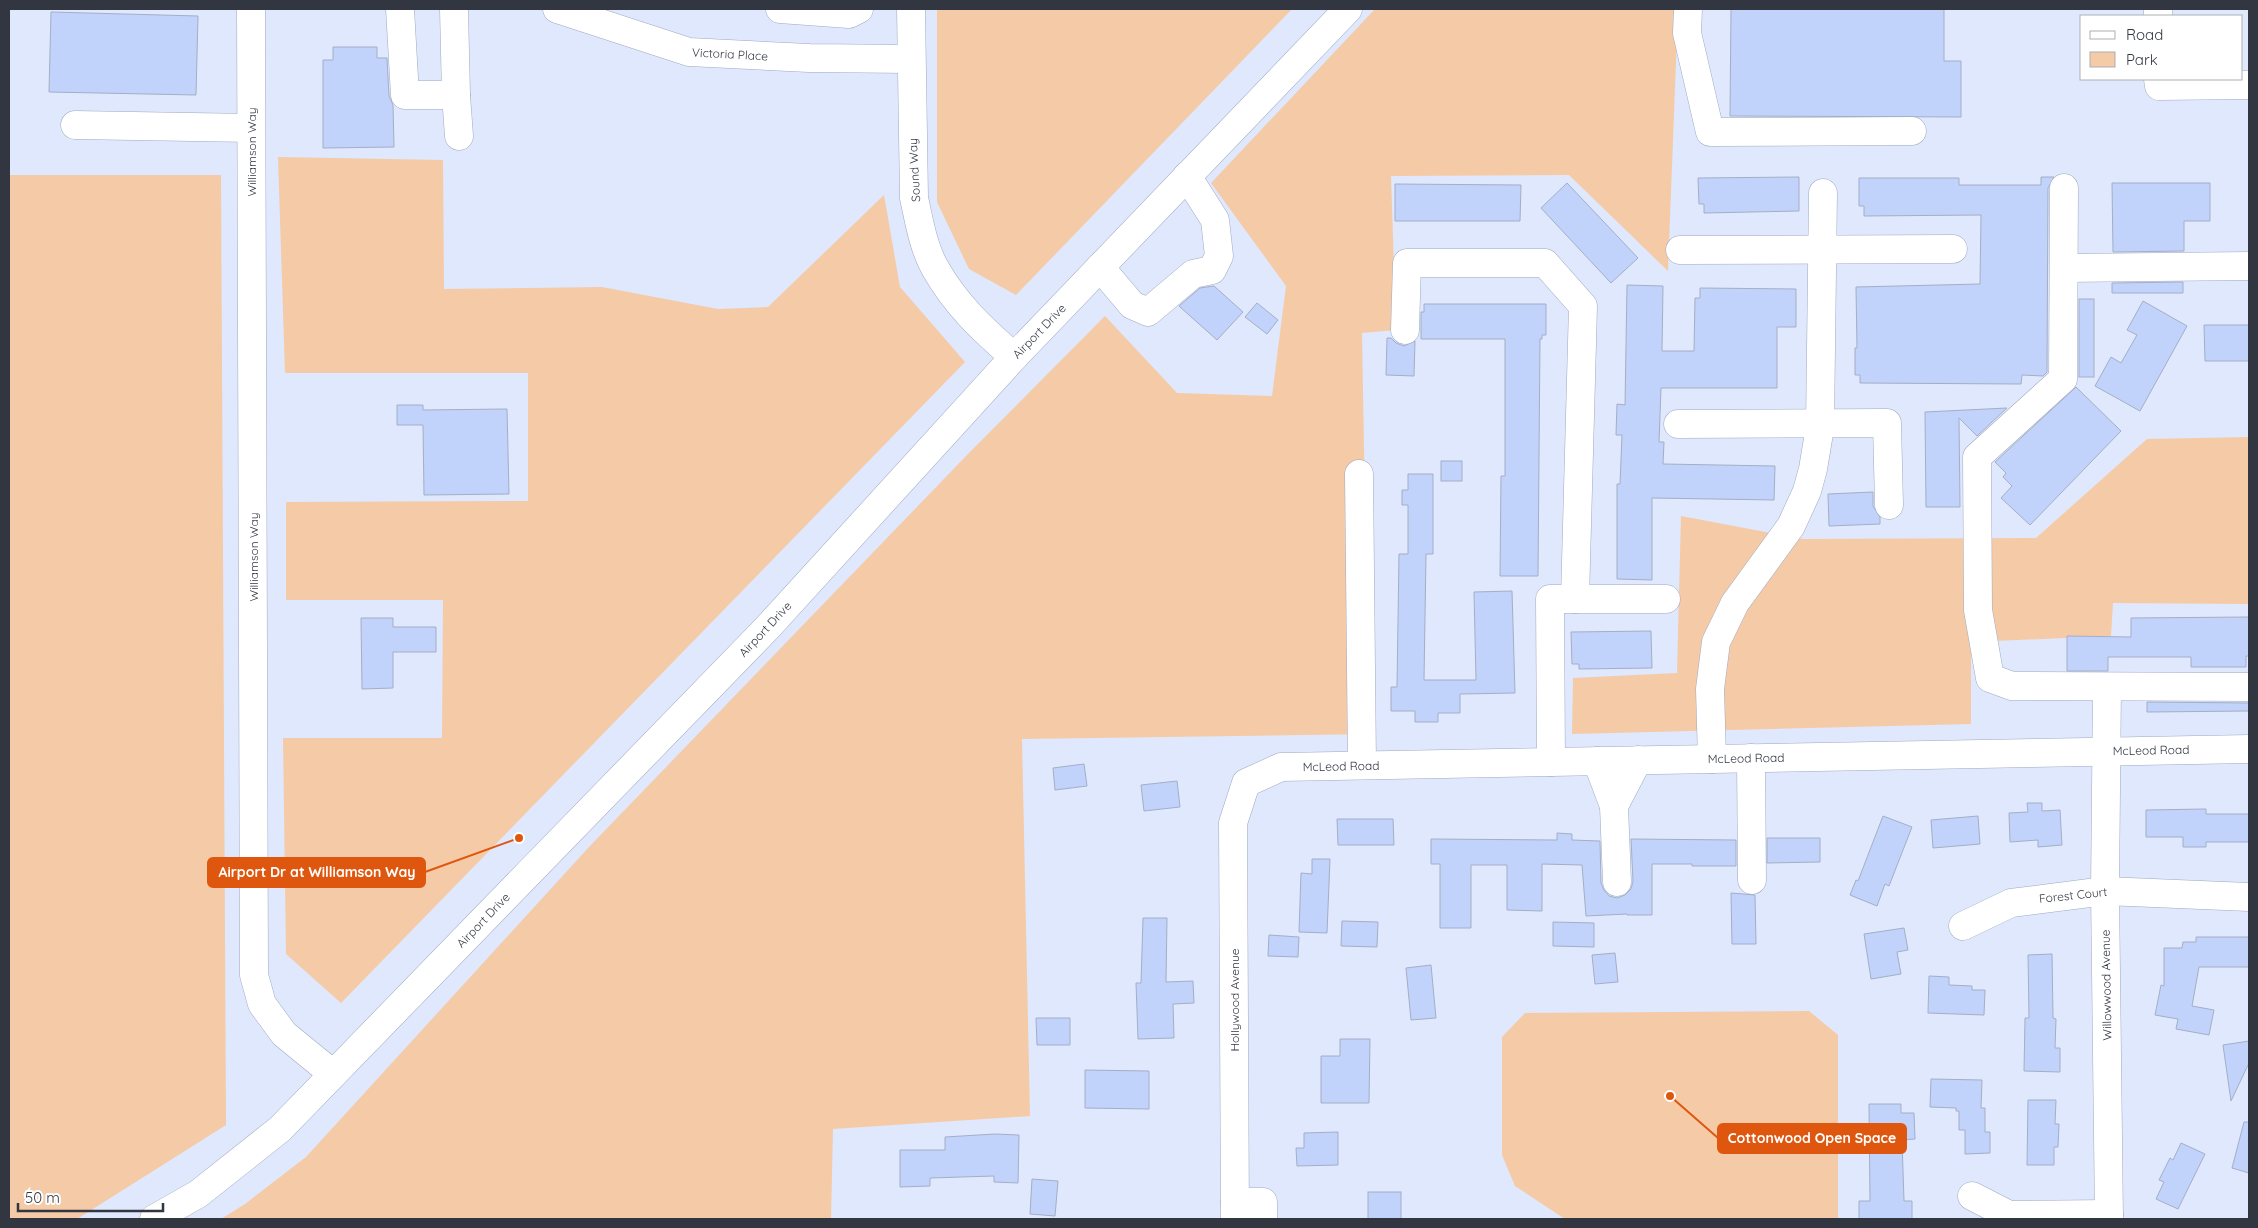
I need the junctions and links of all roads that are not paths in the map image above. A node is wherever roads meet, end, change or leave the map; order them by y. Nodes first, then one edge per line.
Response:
1 (252, 9) edge
2 (400, 9) edge
3 (454, 9) edge
4 (557, 9) edge
5 (780, 9) edge
6 (859, 9) edge
7 (911, 9) edge
8 (1348, 9) edge
9 (1688, 9) edge
10 (588, 13) edge
11 (910, 59) junction
12 (2158, 80) edge
13 (2249, 85) edge
14 (456, 95) junction
15 (75, 126) dead end
16 (251, 128) junction
17 (1912, 131) dead end
18 (458, 136) dead end
19 (1187, 176) junction
20 (2064, 188) dead end
21 (1823, 193) dead end
22 (1954, 249) dead end
23 (1680, 250) dead end
24 (1822, 250) junction
25 (2249, 266) edge
26 (1100, 267) junction
27 (2065, 268) junction
28 (1406, 330) dead end
29 (1014, 357) junction
30 (1678, 424) dead end
31 (1820, 424) junction
32 (1359, 474) dead end
33 (1889, 505) dead end
34 (1575, 599) junction
35 (1666, 599) dead end
36 (2249, 686) edge
37 (2107, 687) junction
38 (2249, 749) edge
39 (2106, 750) junction
40 (1751, 758) junction
41 (1712, 759) junction
42 (1638, 760) junction
43 (1597, 761) junction
44 (1551, 762) junction
45 (1362, 765) junction
46 (1246, 783) joint
47 (1614, 806) junction
48 (1752, 880) dead end
49 (1617, 882) dead end
50 (2104, 891) junction
51 (2249, 897) edge
52 (1963, 926) dead end
53 (334, 1074) junction
54 (1972, 1196) dead end
55 (1235, 1210) edge
56 (2109, 1217) edge
57 (154, 1219) edge
58 (1263, 1219) edge

1 - 16 street, Williamson Way
2 - 14 street
3 - 14 street
4 - 10 street, Victoria Place
5 - 6 street
7 - 11 street, Sound Way
8 - 19 street, Airport Drive
9 - 17 street
10 - 11 street, Victoria Place
11 - 29 street, Sound Way
12 - 13 street
14 - 18 street
15 - 16 street
16 - 53 street, Williamson Way
19 - 26 street, Airport Drive
19 - 26 street
20 - 27 street
21 - 24 street
22 - 24 street
23 - 24 street
24 - 31 street
25 - 27 street
26 - 29 street, Airport Drive
27 - 37 street
28 - 34 street
29 - 53 street, Airport Drive
30 - 31 street
31 - 33 street
31 - 41 street
32 - 45 street
34 - 35 street
34 - 44 street
36 - 37 street
37 - 39 street, Willowwood Avenue
38 - 39 street, McLeod Road
39 - 40 street, McLeod Road
39 - 50 street, Willowwood Avenue
40 - 41 street, McLeod Road
40 - 48 street
41 - 42 street, McLeod Road
42 - 43 street, McLeod Road
42 - 47 street
43 - 44 street, McLeod Road
43 - 47 street
44 - 45 street, McLeod Road
45 - 46 street, McLeod Road
46 - 55 street, Hollywood Avenue
47 - 49 street
50 - 51 street, Forest Court
50 - 52 street, Forest Court
50 - 56 street, Willowwood Avenue
53 - 57 street, Airport Drive
54 - 56 street
55 - 58 street

